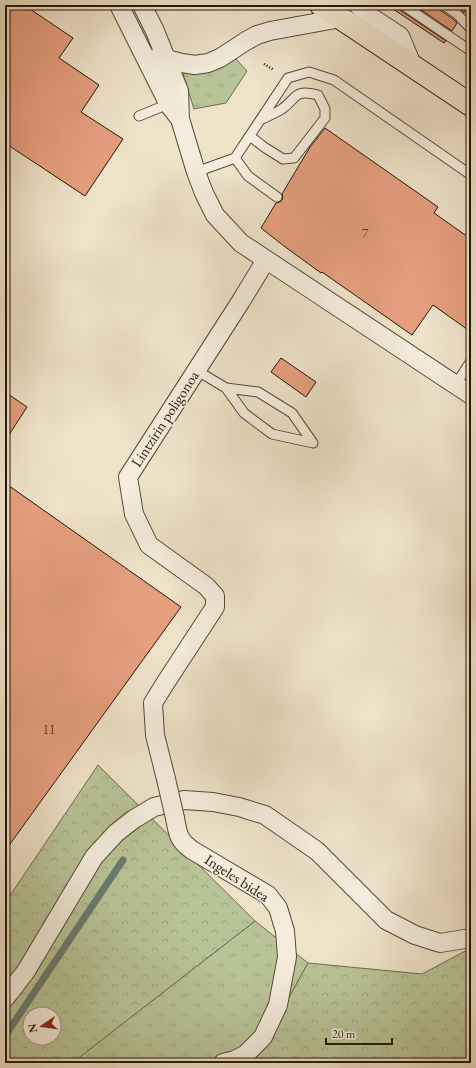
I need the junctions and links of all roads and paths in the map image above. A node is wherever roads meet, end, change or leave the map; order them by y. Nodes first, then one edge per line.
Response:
1 (119, 5) edge
2 (131, 5) edge
3 (142, 5) edge
4 (321, 5) edge
5 (358, 5) edge
6 (404, 5) edge
7 (444, 5) edge
8 (341, 18) junction
9 (471, 29) edge
10 (471, 51) edge
11 (166, 59) junction
12 (413, 67) junction
13 (169, 105) junction
14 (471, 105) edge
15 (139, 116) dead end
16 (180, 119) junction
17 (261, 120) junction
18 (250, 136) junction
19 (235, 158) junction
20 (196, 172) junction
21 (471, 174) edge
22 (277, 197) dead end
23 (266, 260) junction
24 (471, 361) edge
25 (196, 370) junction
26 (456, 384) junction
27 (226, 388) junction
28 (471, 395) edge
29 (166, 779) joint
30 (471, 938) edge
31 (5, 998) edge
32 (223, 1063) edge

1 - 13 street
2 - 11 street
3 - 11 street
4 - 8 main road
5 - 12 street
6 - 10 lane
7 - 9 lane
8 - 11 street
8 - 12 main road
11 - 16 street
12 - 14 main road
13 - 15 lane
13 - 16 street
16 - 20 street
17 - 18 lane
17 - 18 lane
17 - 21 lane
18 - 19 lane
19 - 20 lane
19 - 22 lane
20 - 23 street
23 - 25 street, Lintzirin poligonoa
23 - 26 street
24 - 26 lane
25 - 27 lane
25 - 29 street, Lintzirin poligonoa
26 - 28 street
27 - 27 lane
29 - 32 street, Ingeles bidea, bridge
30 - 31 street

